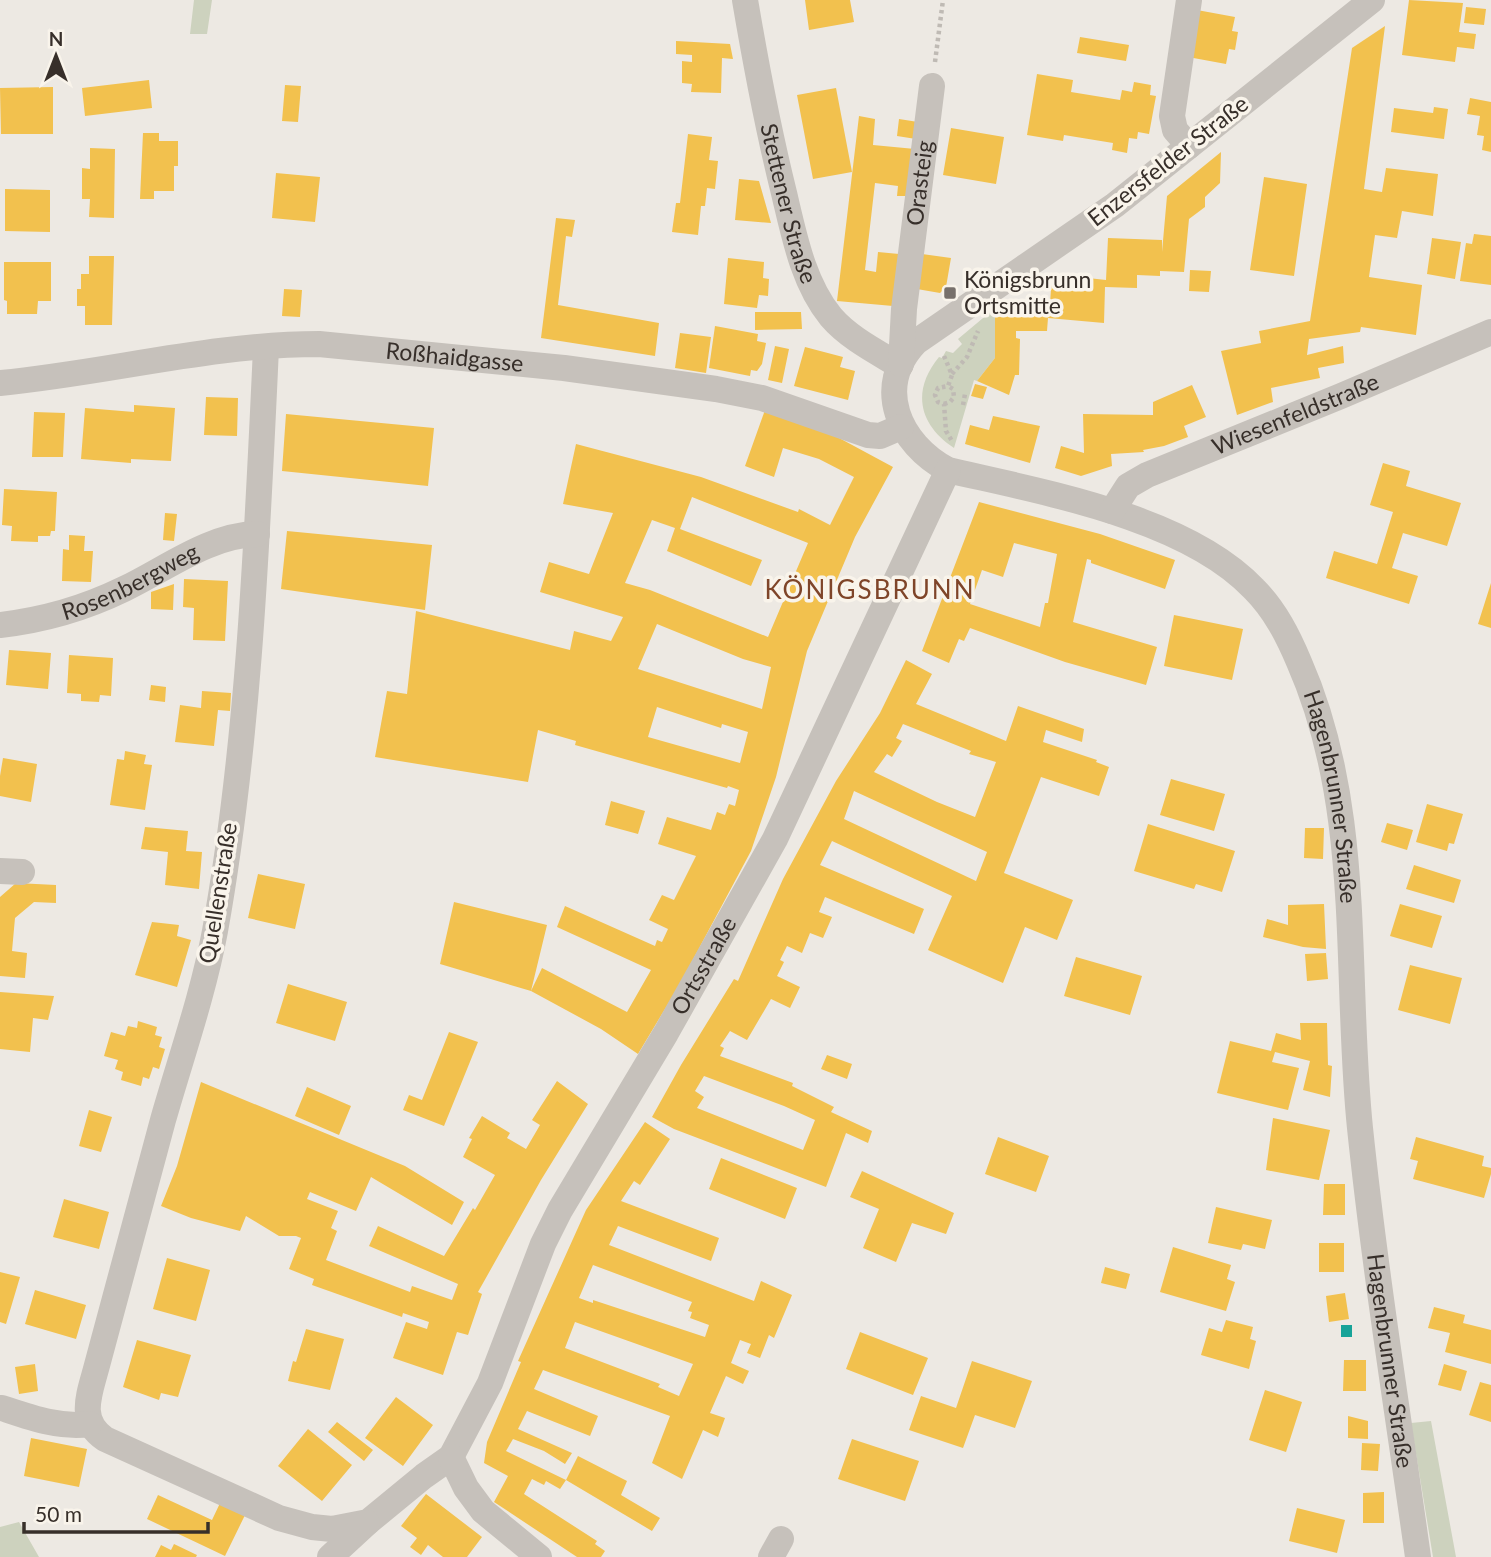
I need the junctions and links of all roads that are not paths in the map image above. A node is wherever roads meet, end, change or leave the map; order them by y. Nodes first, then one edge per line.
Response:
1 (745, 0) edge
2 (1189, 0) edge
3 (1339, 0) edge
4 (1372, 0) edge
5 (1334, 30) junction
6 (932, 86) road end
7 (1189, 146) junction
8 (1491, 332) edge
9 (267, 348) junction
10 (900, 366) junction
11 (0, 383) edge
12 (901, 427) junction
13 (948, 470) junction
14 (1112, 511) junction
15 (257, 534) junction
16 (0, 625) edge
17 (2, 1408) dead end
18 (90, 1424) junction
19 (451, 1457) junction
20 (368, 1522) junction
21 (330, 1557) edge
22 (539, 1557) edge
23 (1418, 1557) edge

1 - 10 street, Stettener Straße
2 - 7 street
3 - 5 street
4 - 5 street, Enzersfelder Straße
5 - 7 street, Enzersfelder Straße
6 - 10 street, Orasteig
7 - 10 street, Enzersfelder Straße
8 - 14 street, Wiesenfeldstraße
9 - 11 street, Roßhaidgasse
9 - 12 street, Roßhaidgasse
9 - 15 street, Quellenstraße
10 - 12 street
12 - 13 street, Hagenbrunner Straße
13 - 14 street, Hagenbrunner Straße
13 - 19 street, Ortsstraße
14 - 23 street, Hagenbrunner Straße
15 - 16 street, Rosenbergweg
15 - 18 street, Quellenstraße
17 - 18 street
18 - 20 street
19 - 20 street
19 - 22 street
20 - 21 street

